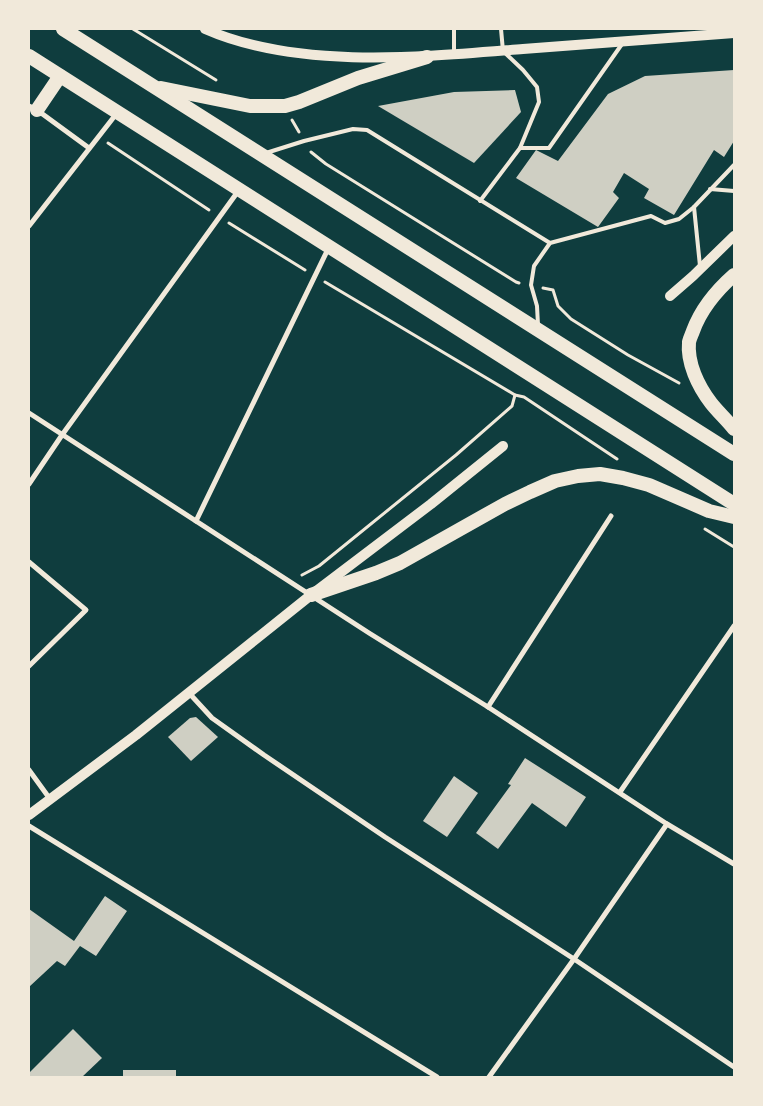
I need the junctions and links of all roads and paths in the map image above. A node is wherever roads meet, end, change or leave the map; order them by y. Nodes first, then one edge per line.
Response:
1 (63, 29) edge
2 (133, 29) edge
3 (205, 29) edge
4 (454, 29) edge
5 (501, 29) edge
6 (734, 33) edge
7 (624, 42) junction
8 (503, 51) junction
9 (454, 54) junction
10 (29, 56) edge
11 (427, 56) junction
12 (60, 76) junction
13 (222, 84) dead end
14 (153, 86) junction
15 (33, 108) edge
16 (117, 112) junction
17 (98, 137) junction
18 (89, 148) junction
19 (520, 148) junction
20 (310, 150) dead end
21 (262, 155) junction
22 (734, 165) edge
23 (710, 189) junction
24 (238, 190) junction
25 (734, 191) edge
26 (480, 200) junction
27 (694, 207) junction
28 (219, 217) junction
29 (29, 226) edge
30 (734, 236) edge
31 (550, 243) junction
32 (329, 247) junction
33 (300, 267) dead end
34 (700, 268) junction
35 (734, 275) edge
36 (516, 282) dead end
37 (330, 284) dead end
38 (553, 290) dead end
39 (670, 296) dead end
40 (538, 330) junction
41 (681, 384) dead end
42 (515, 395) junction
43 (29, 413) edge
44 (734, 429) edge
45 (62, 434) junction
46 (503, 446) dead end
47 (734, 454) edge
48 (625, 464) dead end
49 (29, 484) edge
50 (734, 504) edge
51 (612, 516) dead end
52 (734, 517) edge
53 (196, 521) junction
54 (29, 562) edge
55 (290, 582) junction
56 (310, 595) junction
57 (734, 626) edge
58 (29, 666) edge
59 (189, 693) junction
60 (488, 707) junction
61 (29, 770) edge
62 (620, 792) junction
63 (50, 799) junction
64 (29, 815) edge
65 (667, 824) junction
66 (29, 826) edge
67 (734, 864) edge
68 (574, 959) junction
69 (734, 1066) edge
70 (437, 1077) edge
71 (488, 1077) edge

1 - 14 highway
2 - 13 path
3 - 11 main road
4 - 9 lane
5 - 8 lane
6 - 7 main road
7 - 8 main road
7 - 19 lane
8 - 9 main road
8 - 19 lane
9 - 11 main road
10 - 12 highway
11 - 14 highway
12 - 15 highway
12 - 16 highway
14 - 21 highway
15 - 18 street
16 - 17 street
16 - 24 highway
17 - 18 street
17 - 28 path
18 - 29 street
19 - 26 lane
20 - 36 path
21 - 26 lane
21 - 40 highway
22 - 23 lane
23 - 25 lane
23 - 27 lane
24 - 28 street
24 - 32 highway
26 - 31 lane
27 - 31 lane
27 - 34 lane
28 - 33 path
28 - 45 street
30 - 34 main road
31 - 40 lane
32 - 50 highway
32 - 53 street
34 - 39 main road
35 - 44 highway
37 - 42 path
38 - 41 path
40 - 47 highway
42 - 48 path
42 - 55 path
43 - 45 street
45 - 49 street
45 - 53 street
46 - 56 main road
51 - 60 street
52 - 56 highway
53 - 55 street
54 - 58 street
55 - 56 street
56 - 59 main road
56 - 60 street
57 - 62 street
59 - 63 main road
59 - 68 street
60 - 62 street
61 - 63 street
62 - 65 street
63 - 64 main road
65 - 67 street
65 - 68 street
66 - 70 street
68 - 69 street
68 - 71 street

